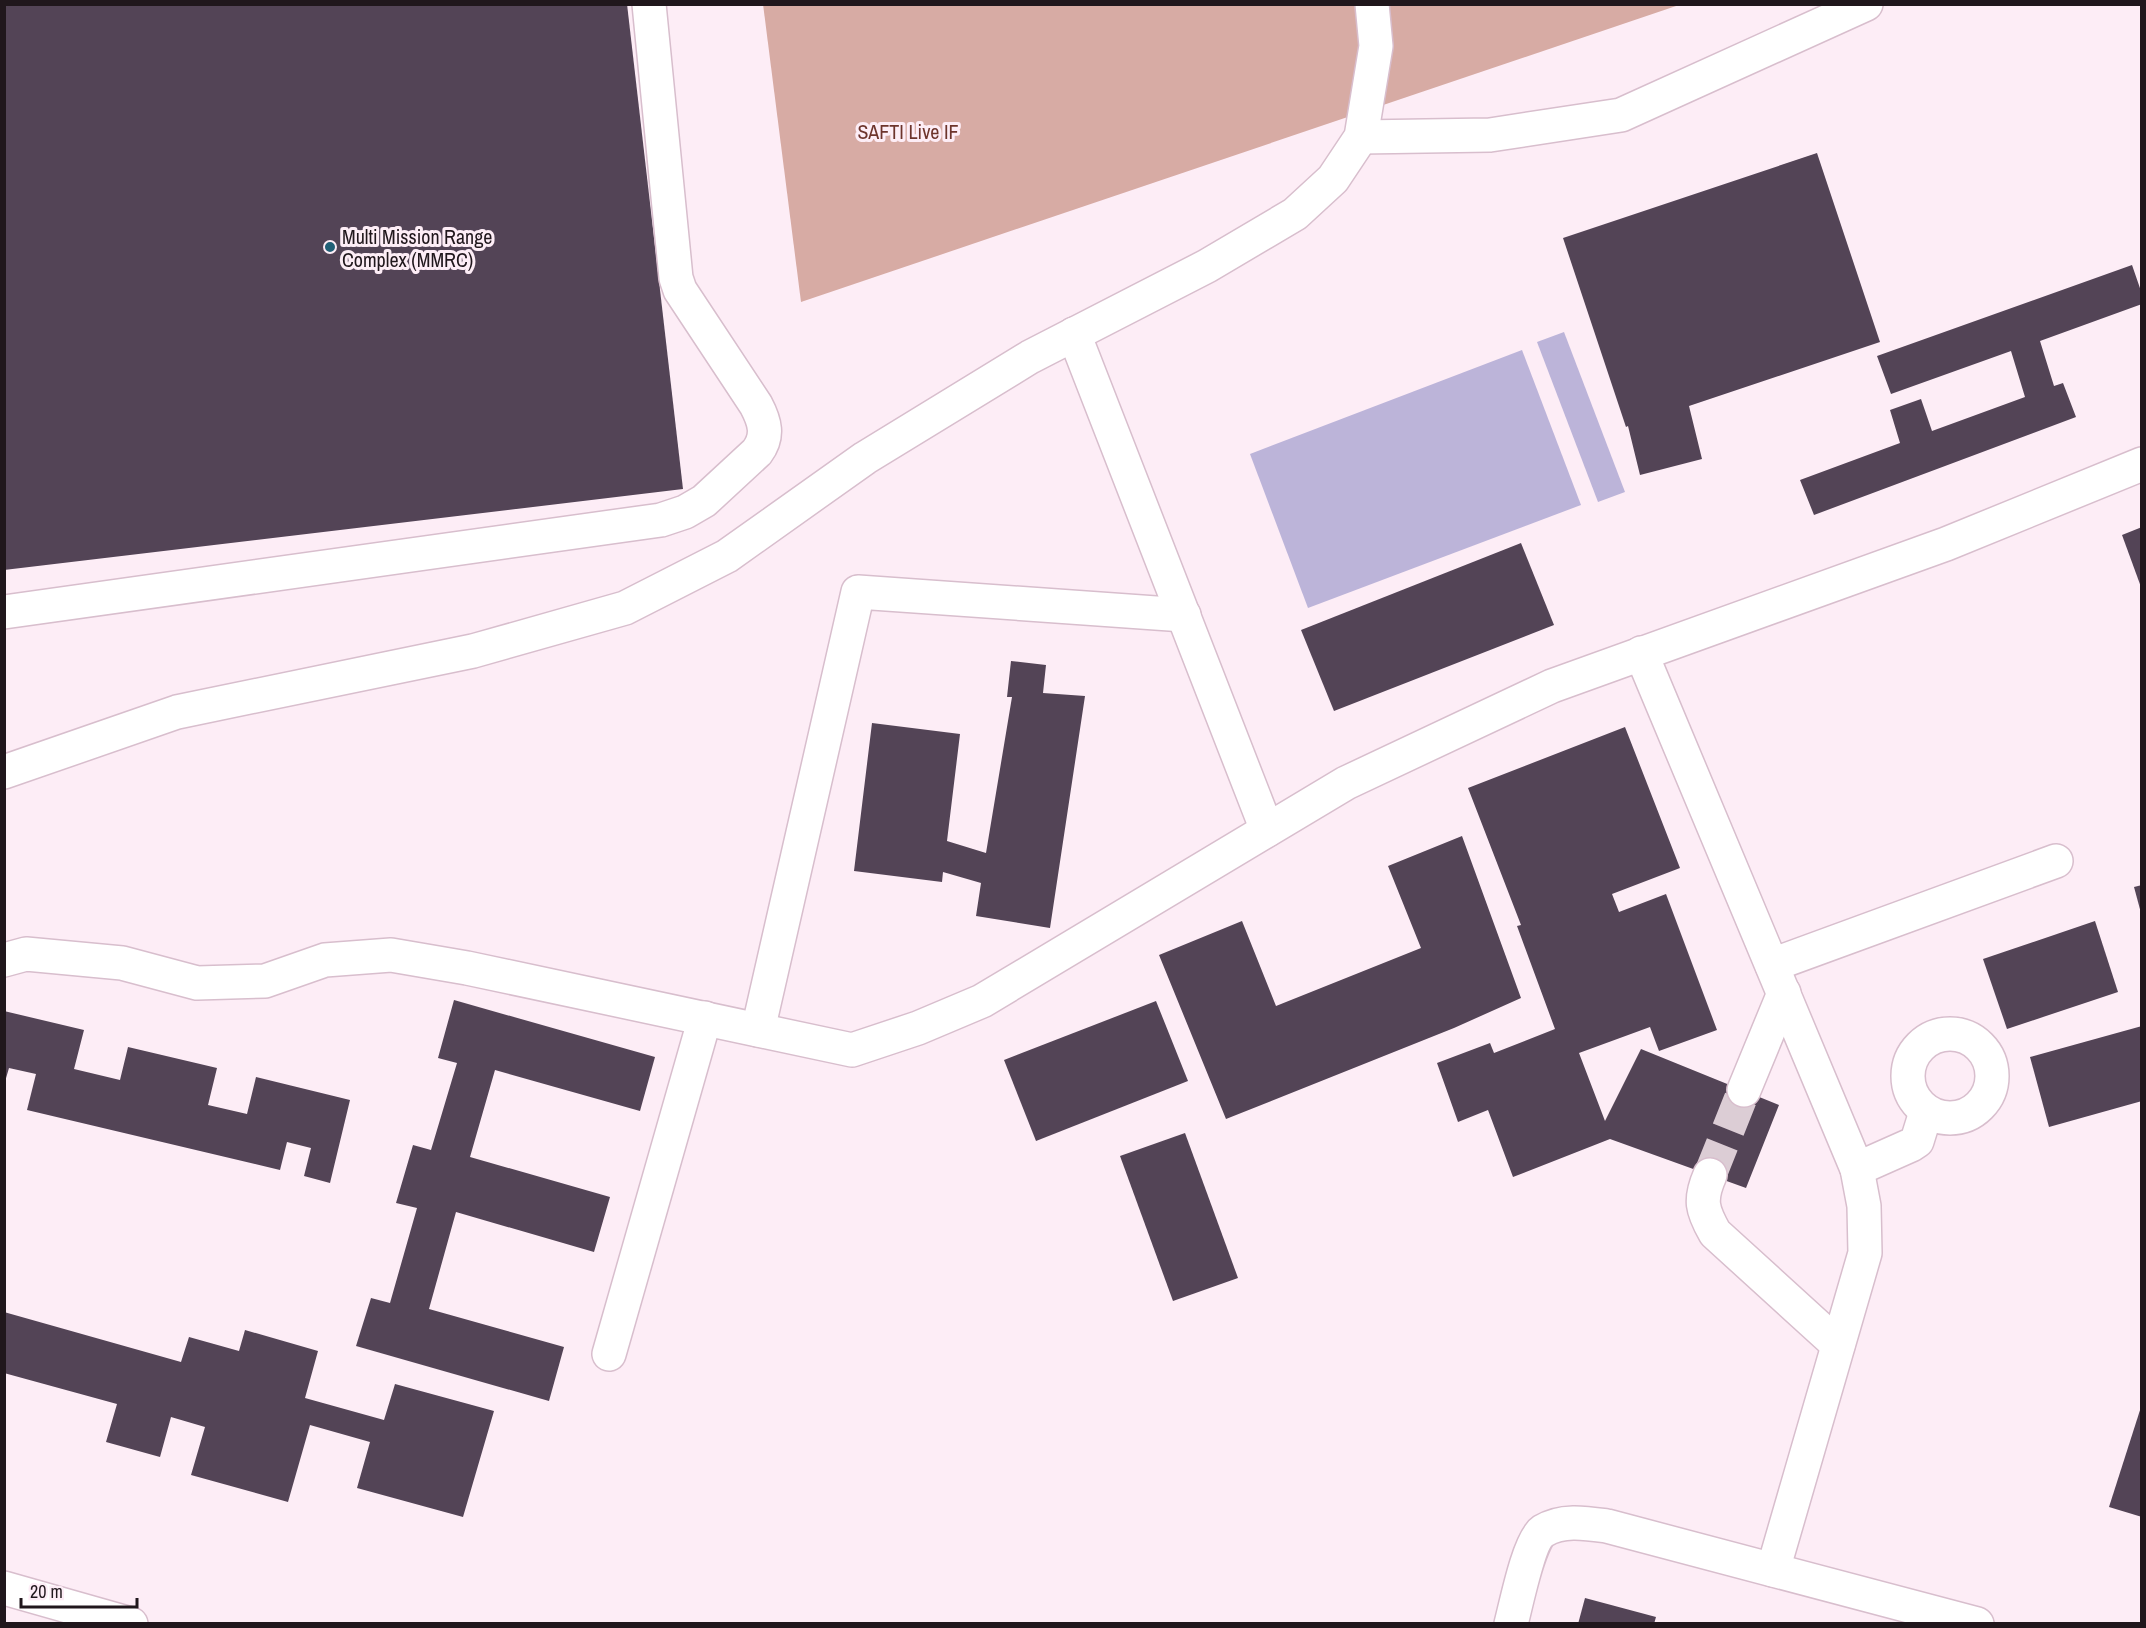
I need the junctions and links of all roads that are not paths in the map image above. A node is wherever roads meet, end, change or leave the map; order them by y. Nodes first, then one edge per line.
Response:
1 (649, 4) edge
2 (1372, 4) edge
3 (1866, 4) edge
4 (1361, 137) junction
5 (1074, 334) junction
6 (2142, 464) edge
7 (4, 612) edge
8 (1184, 615) junction
9 (1641, 653) junction
10 (4, 772) edge
11 (1268, 830) junction
12 (2056, 861) dead end
13 (4, 960) edge
14 (1778, 979) junction
15 (705, 1018) junction
16 (758, 1030) junction
17 (1744, 1090) tunnel mouth
18 (1926, 1112) dead end
19 (1857, 1169) junction
20 (1710, 1175) tunnel mouth
21 (1838, 1345) junction
22 (609, 1354) dead end
23 (1773, 1570) junction
24 (4, 1588) edge
25 (131, 1623) edge
26 (1511, 1623) edge
27 (1977, 1623) edge

1 - 7 lane
2 - 4 lane
3 - 4 lane
4 - 5 lane
5 - 8 lane
5 - 10 lane
6 - 9 lane
8 - 11 lane
8 - 16 lane
9 - 11 lane
9 - 14 lane
11 - 16 lane
12 - 14 lane
13 - 15 lane
14 - 17 lane
14 - 19 lane
15 - 16 lane
15 - 22 lane
18 - 19 lane
19 - 21 lane
20 - 21 lane
21 - 23 lane
23 - 26 lane
23 - 27 lane
24 - 25 lane

